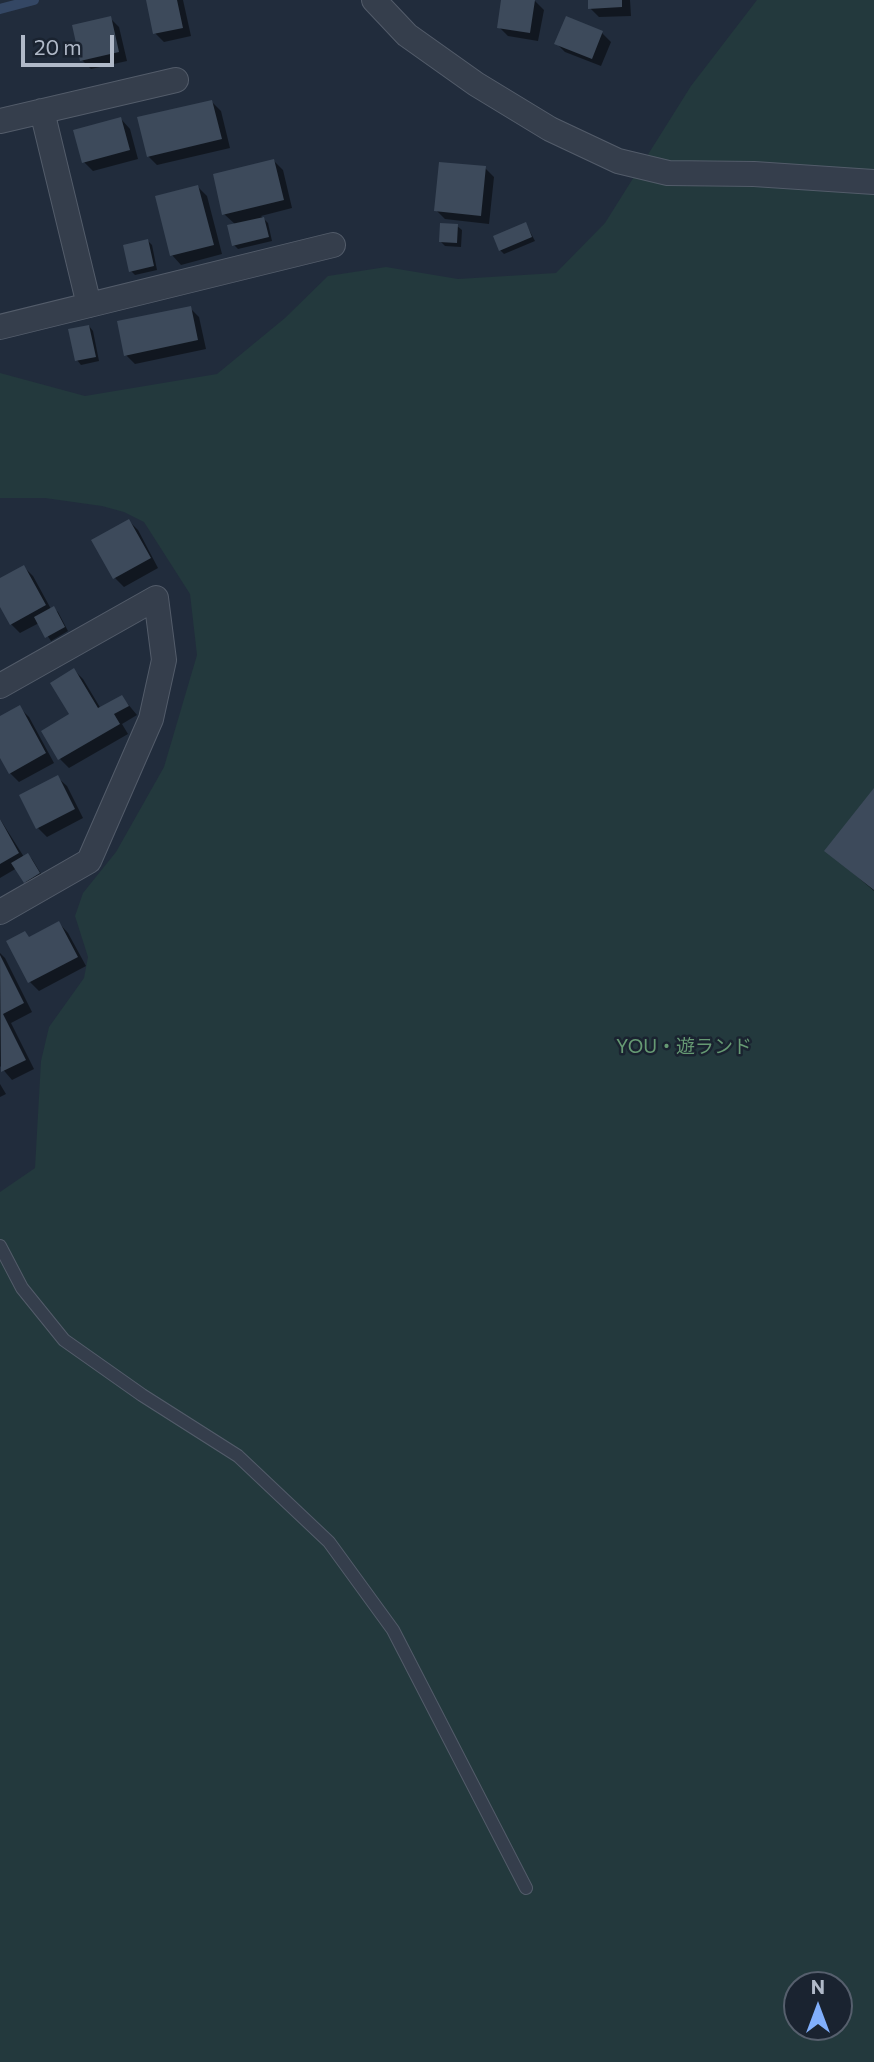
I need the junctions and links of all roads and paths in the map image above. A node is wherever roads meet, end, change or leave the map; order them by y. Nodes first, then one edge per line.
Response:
1 (374, 0) edge
2 (176, 80) dead end
3 (42, 111) junction
4 (0, 121) edge
5 (874, 182) edge
6 (333, 244) dead end
7 (89, 305) junction
8 (0, 327) edge
9 (0, 686) edge
10 (0, 912) edge
11 (0, 1246) edge
12 (526, 1888) dead end

1 - 5 street
2 - 3 street
3 - 4 street
3 - 7 street
6 - 7 street
7 - 8 street
9 - 10 street
11 - 12 lane

